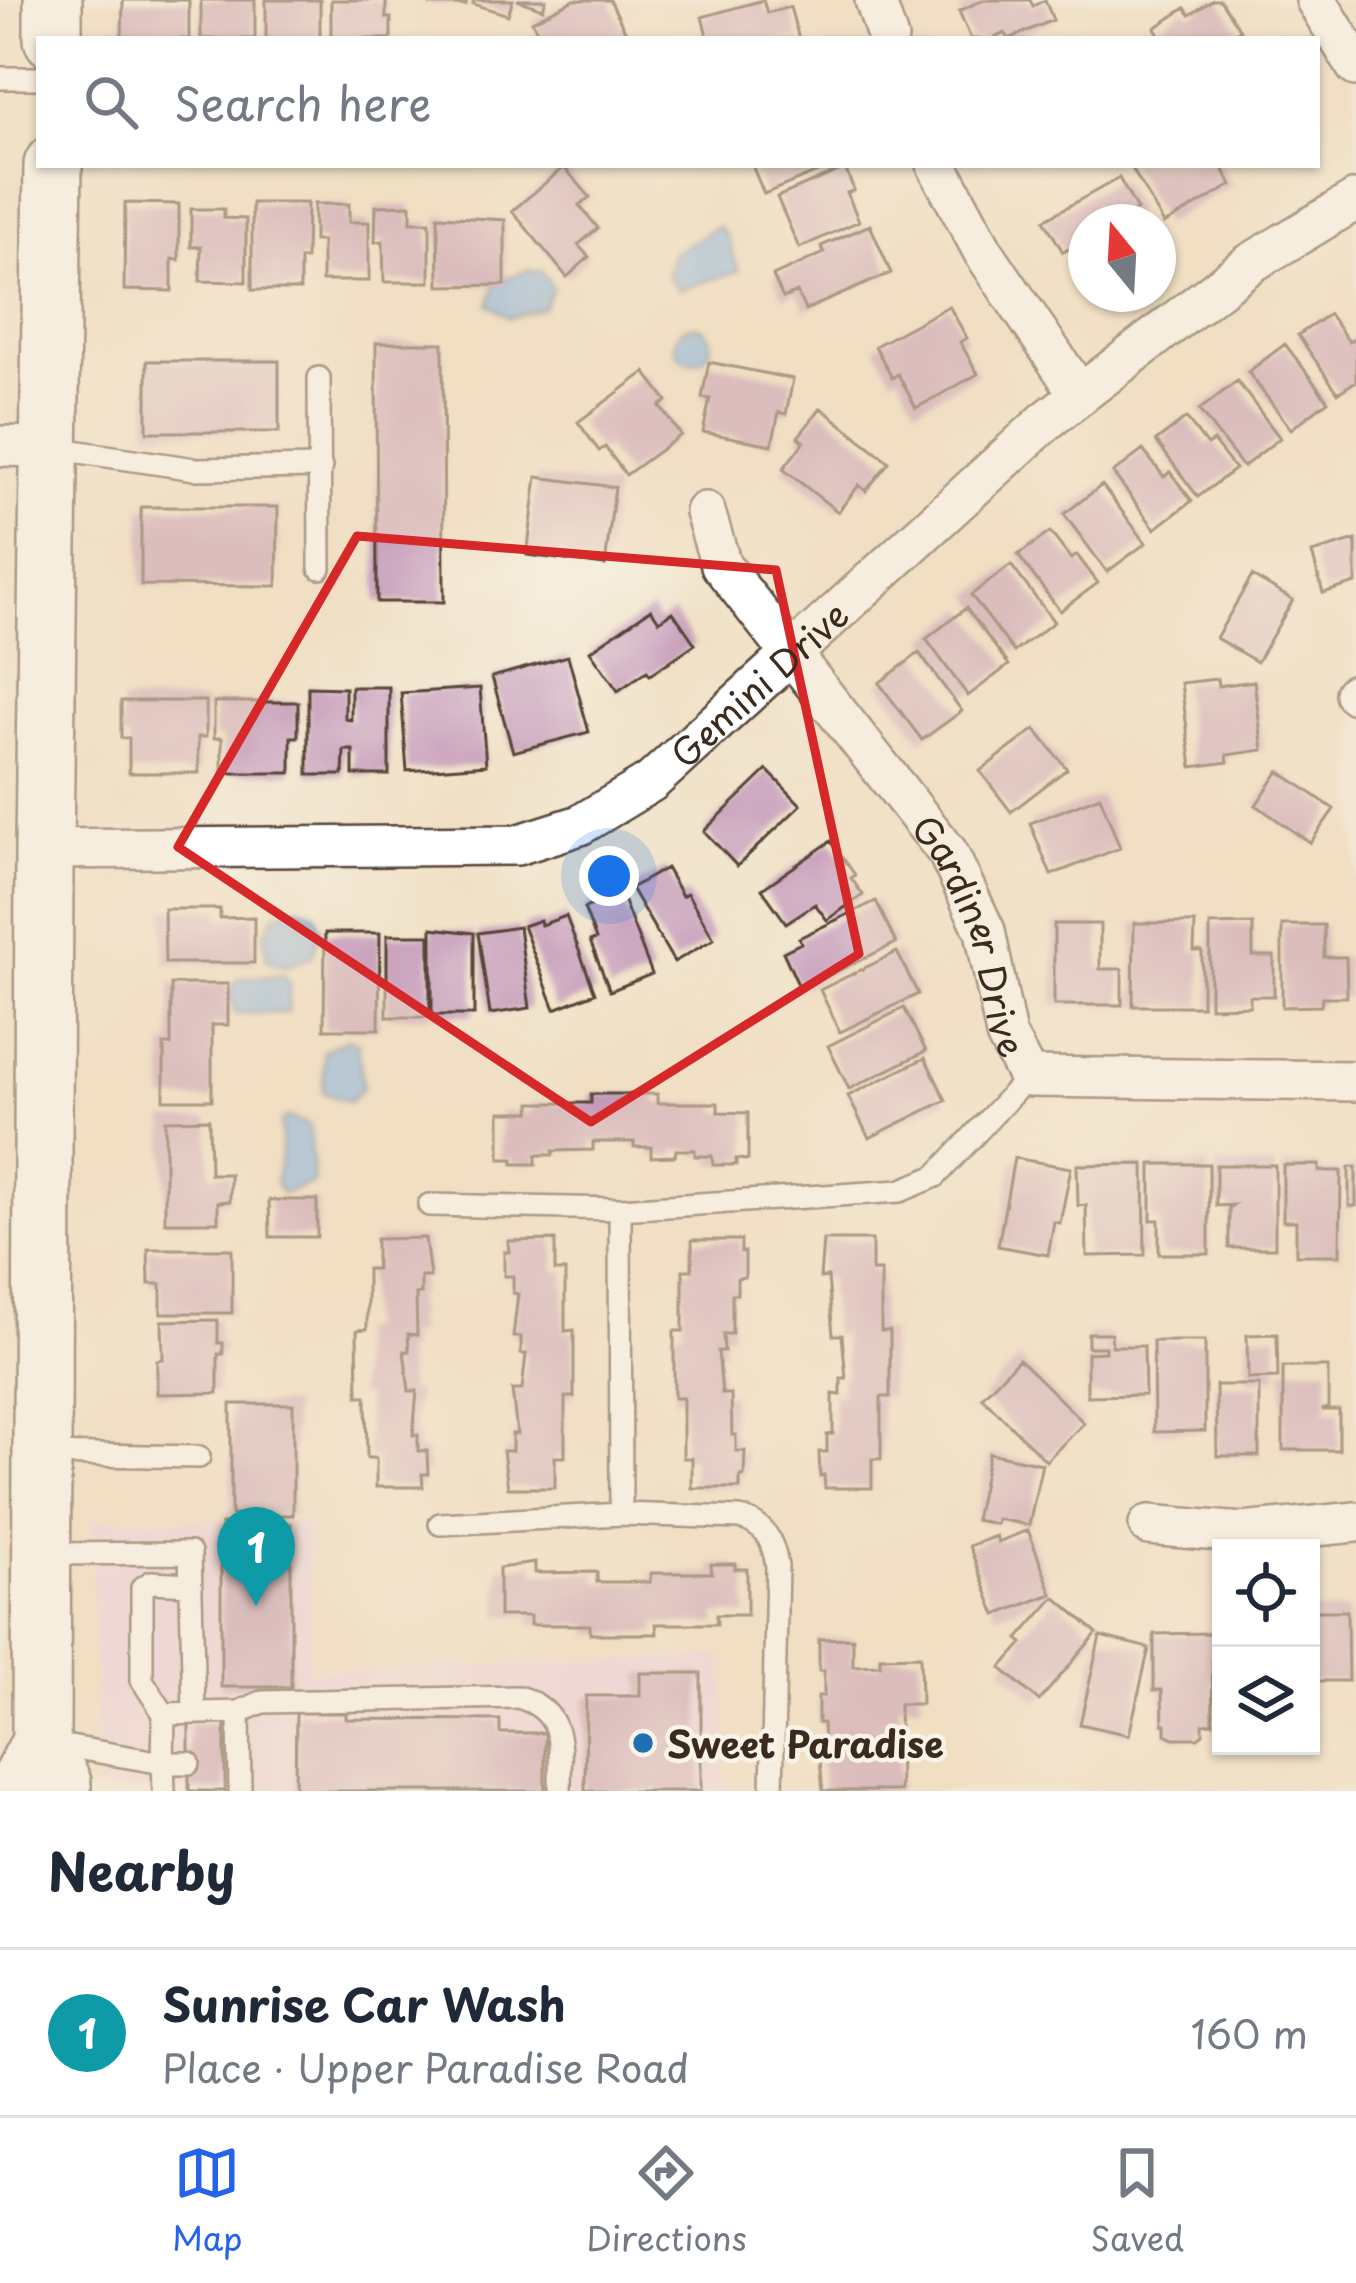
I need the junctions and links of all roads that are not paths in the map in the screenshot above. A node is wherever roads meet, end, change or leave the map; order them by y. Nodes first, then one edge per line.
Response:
1 (53, 0) edge
2 (875, 0) edge
3 (1316, 0) edge
4 (53, 36) edge
5 (887, 36) edge
6 (1356, 66) edge
7 (0, 78) edge
8 (36, 78) edge
9 (53, 168) edge
10 (939, 168) edge
11 (1356, 200) edge
12 (320, 378) dead end
13 (1080, 395) junction
14 (24, 446) edge
15 (321, 467) junction
16 (705, 512) dead end
17 (320, 568) dead end
18 (791, 654) junction
19 (44, 849) junction
20 (1028, 1077) junction
21 (1356, 1082) edge
22 (429, 1204) dead end
23 (620, 1209) junction
24 (42, 1454) junction
25 (199, 1457) dead end
26 (621, 1514) junction
27 (1356, 1522) edge
28 (440, 1524) dead end
29 (1149, 1526) dead end
30 (42, 1554) junction
31 (190, 1584) junction
32 (194, 1712) junction
33 (239, 1712) junction
34 (164, 1714) junction
35 (164, 1763) junction
36 (189, 1763) dead end
37 (51, 1766) edge
38 (14, 1791) edge
39 (164, 1791) edge
40 (240, 1791) edge
41 (560, 1791) edge
42 (772, 1791) edge

1 - 4 main road
2 - 5 street
3 - 6 street
7 - 8 lane
9 - 14 main road
10 - 13 street
11 - 13 street, Gemini Drive
12 - 15 lane
13 - 18 street, Gemini Drive
14 - 15 lane
14 - 19 main road
15 - 17 lane
16 - 18 street, Gardiner Drive
18 - 19 street, Gemini Drive
18 - 20 street, Gardiner Drive
19 - 24 main road
20 - 21 street, Gardiner Drive
20 - 23 lane
22 - 23 lane
23 - 26 lane
24 - 25 lane
24 - 30 main road
26 - 28 lane
26 - 42 lane
27 - 29 street
30 - 31 lane
30 - 37 main road
31 - 32 lane
31 - 34 lane
32 - 33 lane
32 - 34 lane
33 - 40 lane
33 - 41 lane
34 - 35 lane
35 - 36 lane
35 - 37 lane
35 - 39 lane
37 - 38 main road

